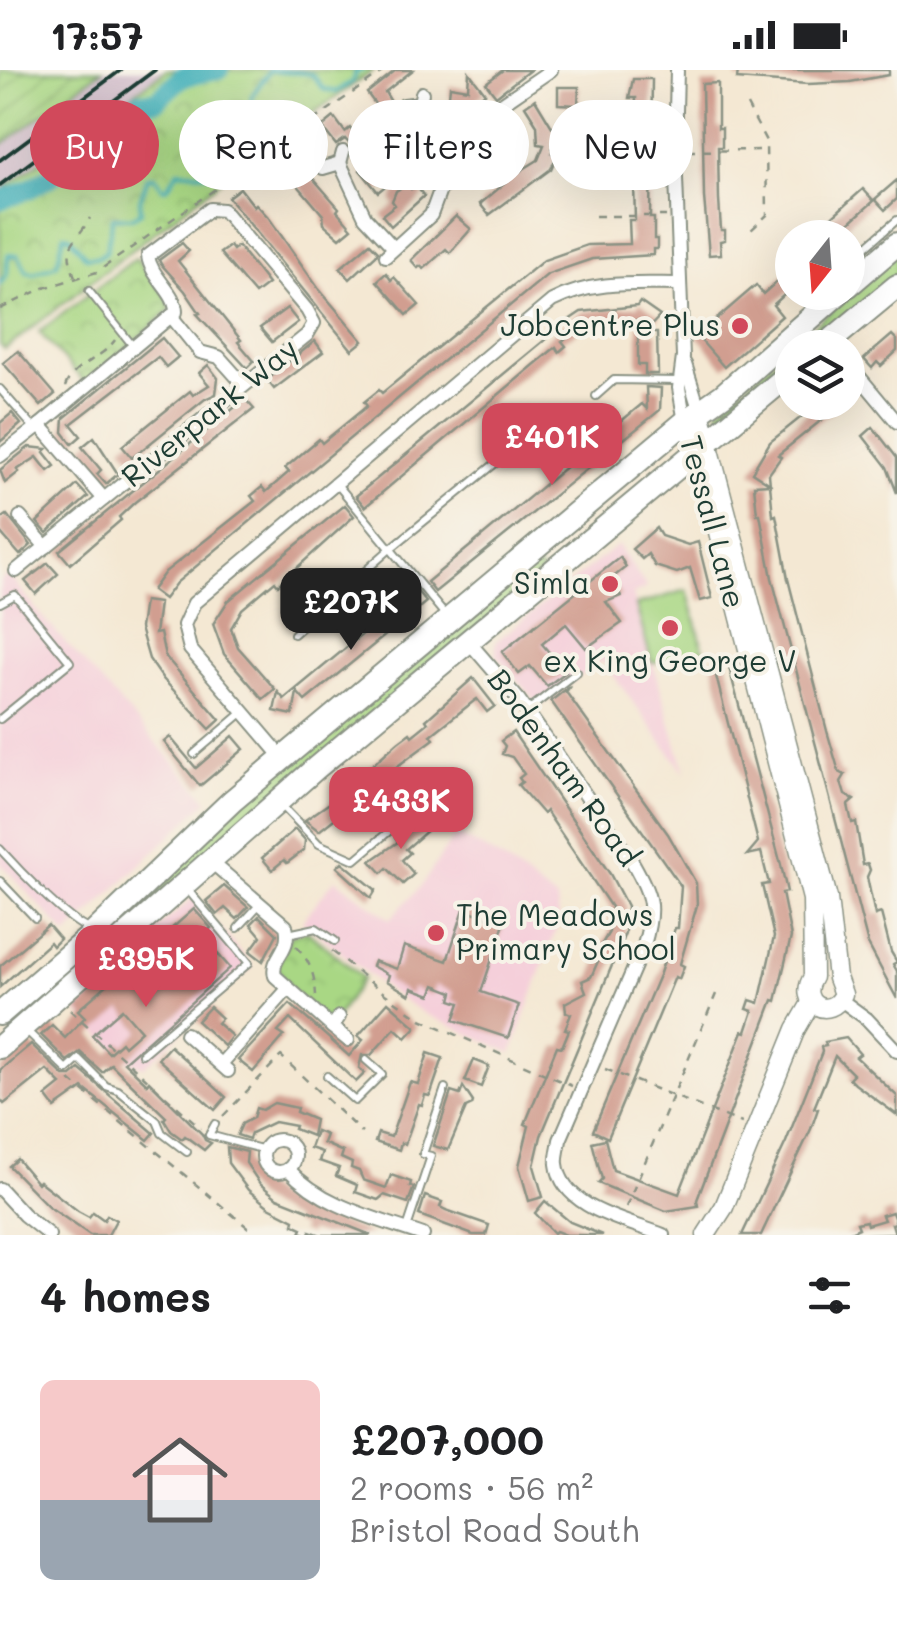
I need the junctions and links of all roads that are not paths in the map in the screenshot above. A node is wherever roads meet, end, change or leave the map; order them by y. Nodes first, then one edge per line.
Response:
1 (677, 70) edge
2 (540, 72) edge
3 (509, 100) edge
4 (328, 165) edge
5 (348, 173) edge
6 (355, 190) edge
7 (441, 190) edge
8 (897, 220) edge
9 (897, 244) edge
10 (865, 247) edge
11 (865, 271) edge
12 (897, 283) edge
13 (680, 284) junction
14 (89, 291) dead end
15 (865, 296) edge
16 (806, 310) edge
17 (171, 316) junction
18 (845, 330) edge
19 (133, 347) junction
20 (685, 381) junction
21 (775, 383) edge
22 (865, 383) edge
23 (244, 385) junction
24 (0, 390) edge
25 (723, 395) junction
26 (596, 396) dead end
27 (897, 422) edge
28 (37, 427) junction
29 (696, 433) junction
30 (508, 453) dead end
31 (0, 456) edge
32 (667, 476) junction
33 (335, 482) junction
34 (706, 494) junction
35 (104, 499) junction
36 (20, 517) dead end
37 (593, 538) junction
38 (46, 547) junction
39 (390, 549) junction
40 (534, 550) junction
41 (16, 571) dead end
42 (0, 603) edge
43 (449, 620) junction
44 (294, 634) dead end
45 (469, 642) junction
46 (577, 672) dead end
47 (527, 711) junction
48 (242, 712) junction
49 (0, 720) edge
50 (194, 754) dead end
51 (283, 758) junction
52 (277, 801) junction
53 (413, 810) dead end
54 (0, 849) edge
55 (208, 860) junction
56 (0, 881) edge
57 (183, 884) junction
58 (260, 904) junction
59 (35, 918) dead end
60 (85, 928) junction
61 (238, 928) dead end
62 (288, 939) junction
63 (335, 941) dead end
64 (813, 978) junction
65 (837, 978) junction
66 (287, 990) junction
67 (841, 1000) junction
68 (811, 1003) junction
69 (8, 1029) edge
70 (186, 1034) dead end
71 (350, 1044) dead end
72 (897, 1052) edge
73 (142, 1054) dead end
74 (366, 1060) dead end
75 (327, 1076) dead end
76 (445, 1088) dead end
77 (215, 1124) road end
78 (265, 1150) junction
79 (187, 1152) dead end
80 (288, 1169) junction
81 (0, 1189) edge
82 (407, 1229) junction
83 (49, 1235) edge
84 (423, 1235) edge
85 (663, 1235) edge
86 (706, 1235) edge

1 - 13 street, Tessall Lane
2 - 3 street
4 - 5 street
6 - 7 street
8 - 10 lane
9 - 11 highway
12 - 15 highway
12 - 18 highway
13 - 20 street, Tessall Lane
13 - 33 street
14 - 19 lane
16 - 25 highway
17 - 19 street
17 - 23 street
17 - 23 street, Riverpark Way
19 - 28 street
20 - 25 street, Tessall Lane
20 - 26 lane
20 - 29 street, Tessall Lane
21 - 29 highway
22 - 27 street
23 - 35 street, Riverpark Way
24 - 28 lane
25 - 29 highway
28 - 31 street
28 - 35 street
29 - 32 highway
29 - 34 street, Tessall Lane
29 - 40 highway
29 - 65 street, Tessall Lane
30 - 39 lane
32 - 34 street
32 - 37 highway
33 - 39 lane
33 - 48 street
34 - 64 street, Tessall Lane
35 - 38 street, Riverpark Way
36 - 38 street
37 - 40 highway
37 - 45 highway
38 - 41 street, Riverpark Way
39 - 43 lane
39 - 44 lane
40 - 43 highway
42 - 49 lane
43 - 51 highway
45 - 47 street, Bodenham Road
45 - 52 highway
46 - 47 lane
47 - 85 street, Bodenham Road
48 - 50 lane
48 - 51 street
51 - 60 highway
52 - 53 lane
52 - 55 highway
54 - 60 lane
55 - 57 highway
55 - 58 street
56 - 59 lane
57 - 69 highway
57 - 73 lane
58 - 61 lane
58 - 62 street
60 - 69 highway
62 - 63 lane
62 - 66 street
64 - 65 street
64 - 68 street
65 - 67 street
66 - 70 street
66 - 71 street
67 - 68 street
67 - 72 street
68 - 86 street
69 - 79 lane
74 - 75 lane
76 - 82 lane
77 - 78 lane
78 - 80 street
78 - 80 street
80 - 82 street
81 - 83 street
82 - 84 street

